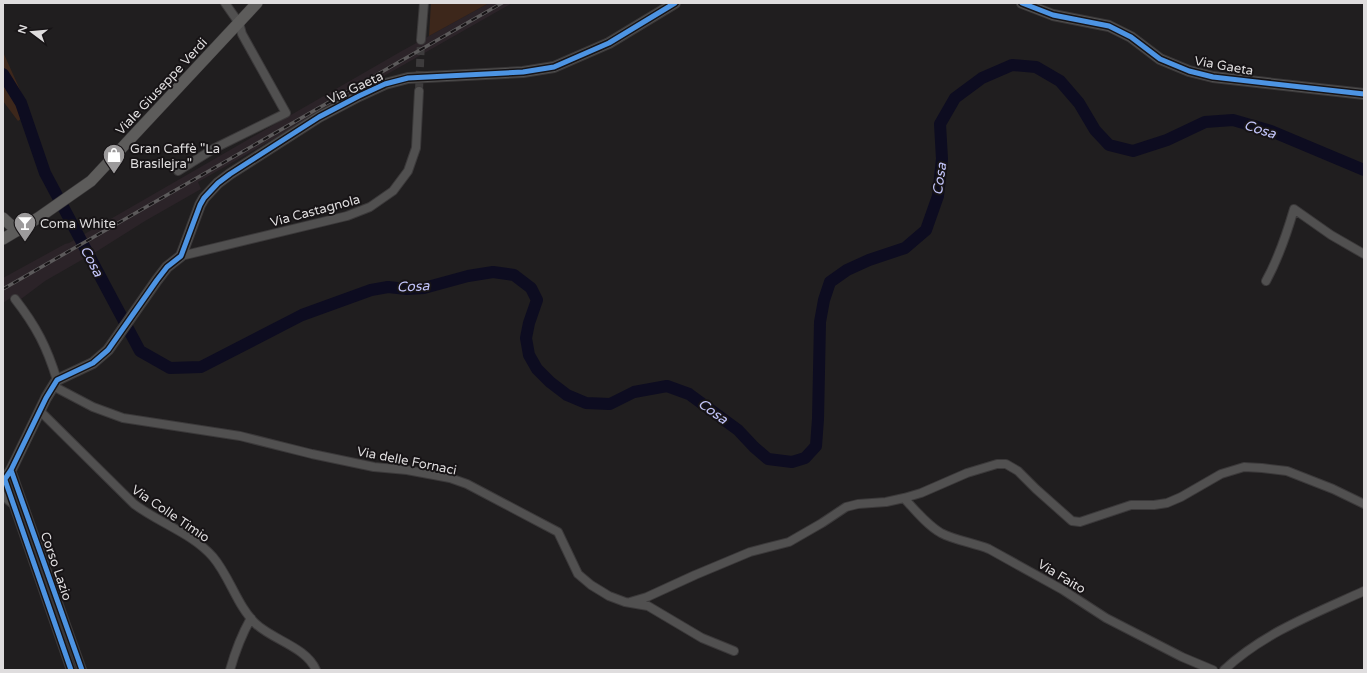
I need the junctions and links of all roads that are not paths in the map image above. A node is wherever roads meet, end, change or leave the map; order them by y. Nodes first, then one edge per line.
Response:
1 (225, 3) edge
2 (257, 3) edge
3 (424, 3) edge
4 (675, 3) edge
5 (1022, 3) edge
6 (239, 23) junction
7 (421, 40) tunnel mouth
8 (419, 91) tunnel mouth
9 (1364, 94) edge
10 (178, 171) dead end
11 (3, 218) edge
12 (17, 231) junction
13 (3, 239) edge
14 (1364, 254) edge
15 (181, 256) junction
16 (1266, 281) dead end
17 (15, 299) dead end
18 (55, 383) junction
19 (40, 411) junction
20 (11, 470) junction
21 (4, 481) edge
22 (3, 496) edge
23 (904, 498) junction
24 (1364, 504) edge
25 (14, 505) junction
26 (1364, 591) edge
27 (630, 602) junction
28 (251, 618) junction
29 (734, 651) dead end
30 (71, 670) edge
31 (82, 670) edge
32 (230, 670) edge
33 (316, 670) edge
34 (1213, 670) edge
35 (1224, 670) edge

1 - 6 street
2 - 6 main road, Viale Giuseppe Verdi
3 - 7 street
4 - 15 street, Via Gaeta
5 - 9 street, Via Gaeta
6 - 10 street
6 - 12 main road, Viale Giuseppe Verdi
8 - 15 street, Via Castagnola
11 - 12 main road
12 - 13 main road, Viale Giuseppe Verdi
14 - 16 street
15 - 18 street, Via Gaeta
17 - 18 street
18 - 19 street
18 - 27 street, Via delle Fornaci
19 - 20 street
19 - 28 street, Via Colle Timio
20 - 21 street
20 - 31 street, Corso Lazio
21 - 25 street, Corso Lazio
22 - 25 street
23 - 24 street
23 - 27 street
23 - 34 street, Via Faito
25 - 30 street, Corso Lazio
26 - 35 street
27 - 29 street, Via delle Fornaci
28 - 32 street
28 - 33 street, Via Colle Timio

